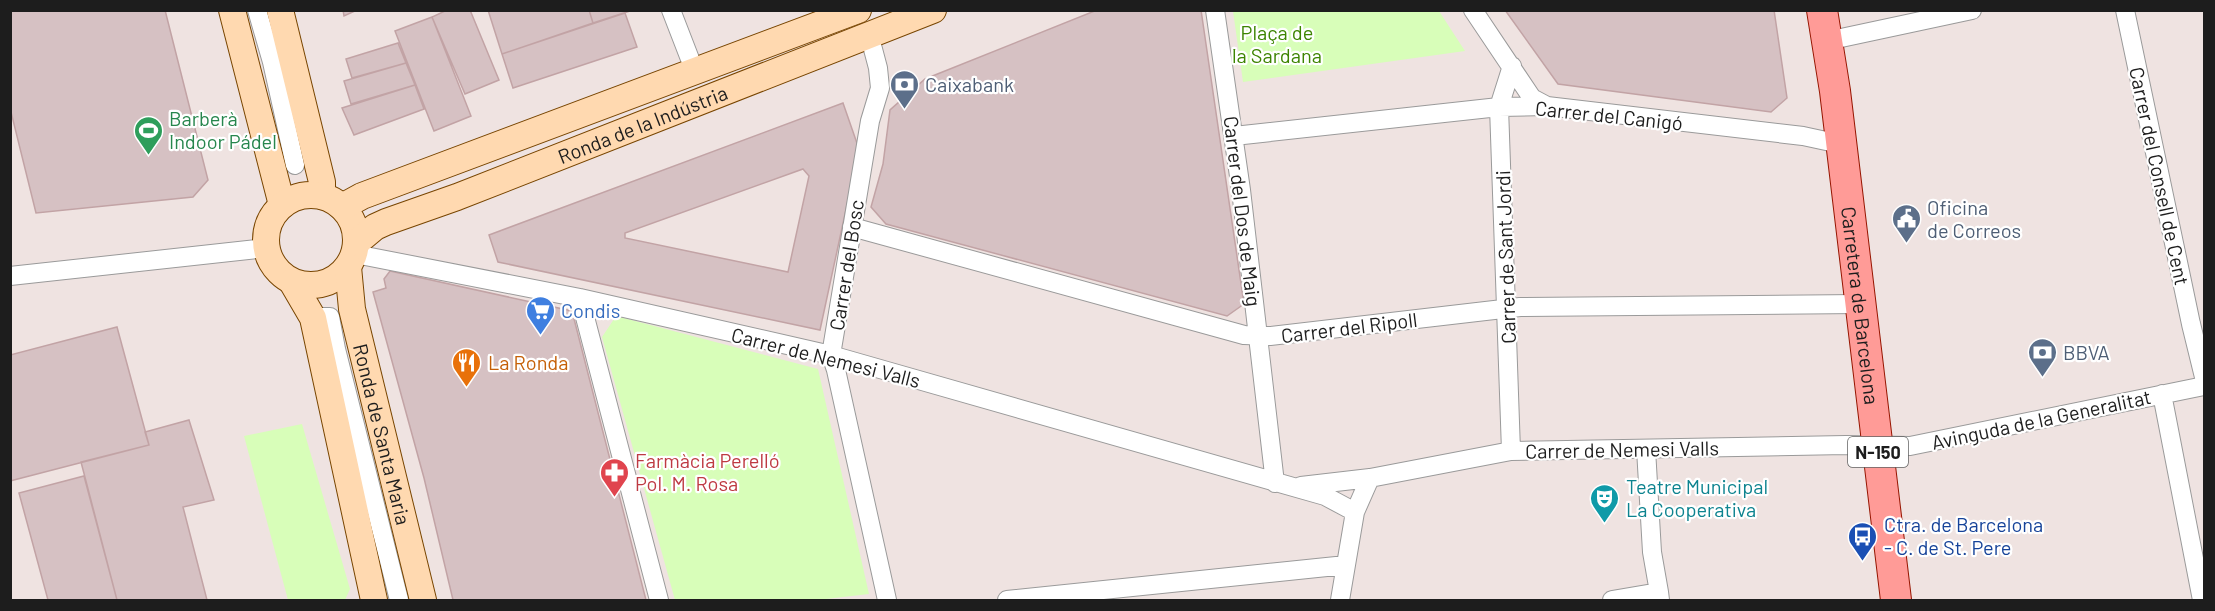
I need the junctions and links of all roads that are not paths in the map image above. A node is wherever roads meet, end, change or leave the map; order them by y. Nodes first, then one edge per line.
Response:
1 (232, 10) edge
2 (257, 10) edge
3 (280, 10) edge
4 (671, 10) edge
5 (858, 10) edge
6 (933, 10) edge
7 (1215, 10) edge
8 (1473, 10) edge
9 (1822, 10) edge
10 (1972, 10) edge
11 (2125, 10) edge
12 (869, 34) junction
13 (1827, 41) junction
14 (1512, 66) junction
15 (695, 72) junction
16 (1547, 106) junction
17 (1498, 107) junction
18 (1233, 136) junction
19 (1840, 144) junction
20 (293, 165) dead end
21 (332, 201) junction
22 (282, 205) junction
23 (852, 227) junction
24 (266, 248) junction
25 (353, 254) junction
26 (10, 276) edge
27 (292, 282) junction
28 (580, 298) junction
29 (1860, 304) junction
30 (1507, 309) junction
31 (329, 316) dead end
32 (1259, 335) junction
33 (831, 355) junction
34 (2205, 377) edge
35 (2205, 386) edge
36 (2162, 394) junction
37 (1877, 445) junction
38 (1646, 449) junction
39 (1511, 451) junction
40 (1370, 478) junction
41 (1283, 485) junction
42 (1355, 513) junction
43 (1346, 565) junction
44 (1659, 596) edge
45 (374, 600) edge
46 (399, 600) edge
47 (423, 600) edge
48 (659, 600) edge
49 (888, 600) edge
50 (1006, 600) edge
51 (1340, 600) edge
52 (1612, 600) edge
53 (1896, 600) edge
54 (2202, 600) edge

1 - 22 street
2 - 20 street
3 - 21 street
4 - 15 street
5 - 15 street, Ronda de la Indústria
6 - 12 street, Ronda de la Indústria
7 - 18 street, Carrer del Dos de Maig
8 - 14 street
9 - 13 main road, Carretera de Barcelona / N-150
10 - 13 street
11 - 34 street, Carrer del Consell de Cent
12 - 23 street, Carrer del Bosc
12 - 25 street, Ronda de la Indústria
13 - 19 main road, Carretera de Barcelona / N-150
14 - 16 street
14 - 17 street, Carrer de Sant Jordi
15 - 21 street, Ronda de la Indústria
16 - 17 street, Carrer del Canigó
16 - 19 street, Carrer del Canigó
17 - 18 street, Carrer del Canigó
17 - 30 street, Carrer de Sant Jordi
18 - 32 street, Carrer del Dos de Maig
19 - 29 main road, Carretera de Barcelona / N-150
21 - 22 street
21 - 25 street
22 - 24 street
23 - 32 street, Carrer del Ripoll
23 - 33 street, Carrer del Bosc
24 - 26 street
24 - 27 street
25 - 27 street
25 - 28 street, Carrer de Nemesi Valls
25 - 47 street, Ronda de Santa Maria
27 - 45 street, Ronda de Santa Maria
28 - 33 street, Carrer de Nemesi Valls
28 - 48 street
29 - 30 street, Carrer del Ripoll
29 - 37 main road, Carretera de Barcelona / N-150
30 - 32 street, Carrer del Ripoll
30 - 39 street, Carrer de Sant Jordi
31 - 46 street, Ronda de Santa Maria
32 - 41 street, Carrer del Dos de Maig
33 - 41 street, Carrer de Nemesi Valls
33 - 49 street, Carrer del Bosc
35 - 36 street, Avinguda de la Generalitat
36 - 37 street, Avinguda de la Generalitat
36 - 54 street
37 - 38 street, Carrer de Nemesi Valls
37 - 53 main road, Carretera de Barcelona / N-150
38 - 39 street, Carrer de Nemesi Valls
38 - 44 street
39 - 40 street, Carrer de Nemesi Valls
40 - 41 street, Carrer de Nemesi Valls
40 - 42 street
41 - 42 street, Carrer de Nemesi Valls
42 - 43 street
43 - 50 street
43 - 51 street
44 - 52 street

